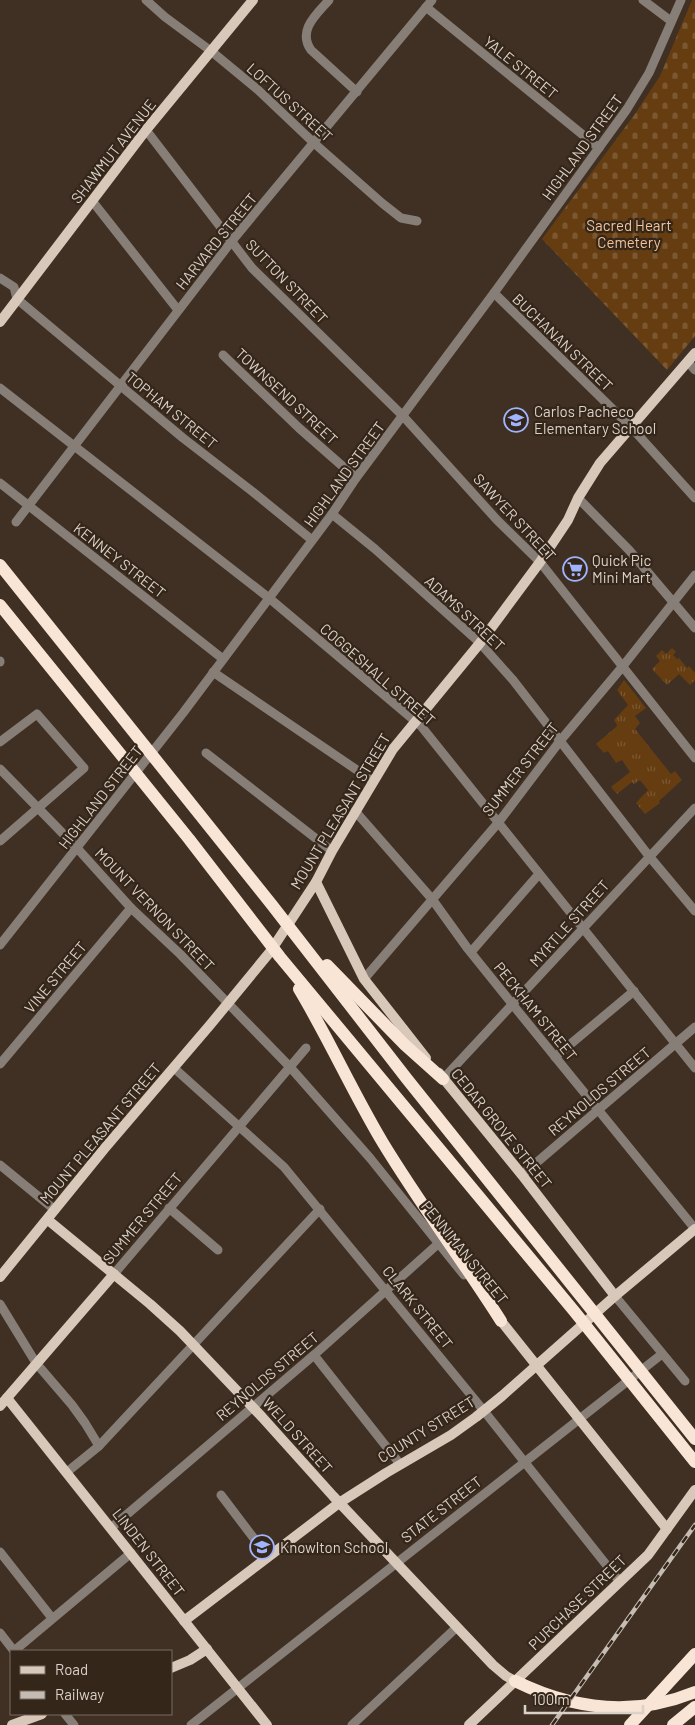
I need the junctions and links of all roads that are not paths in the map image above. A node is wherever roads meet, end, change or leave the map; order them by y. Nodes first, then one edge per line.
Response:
1 (146, 0) edge
2 (253, 0) edge
3 (329, 0) edge
4 (643, 0) edge
5 (680, 0) edge
6 (429, 4) edge
7 (671, 21) junction
8 (211, 51) junction
9 (356, 92) junction
10 (146, 130) junction
11 (314, 143) junction
12 (598, 148) junction
13 (93, 202) junction
14 (417, 221) dead end
15 (231, 242) junction
16 (0, 278) edge
17 (494, 293) junction
18 (17, 299) junction
19 (178, 310) junction
20 (0, 322) edge
21 (695, 353) edge
22 (222, 354) dead end
23 (688, 362) junction
24 (695, 370) edge
25 (120, 386) junction
26 (0, 388) edge
27 (403, 416) junction
28 (632, 427) junction
29 (74, 444) junction
30 (356, 478) junction
31 (0, 483) edge
32 (578, 498) junction
33 (695, 498) edge
34 (28, 506) junction
35 (332, 514) junction
36 (16, 522) dead end
37 (312, 540) junction
38 (540, 562) junction
39 (0, 565) edge
40 (695, 575) edge
41 (269, 598) junction
42 (673, 602) junction
43 (0, 604) edge
44 (695, 628) edge
45 (480, 642) junction
46 (223, 659) junction
47 (623, 666) junction
48 (214, 672) junction
49 (415, 720) junction
50 (560, 741) junction
51 (0, 742) edge
52 (206, 753) dead end
53 (695, 758) edge
54 (0, 769) edge
55 (373, 781) junction
56 (38, 808) junction
57 (695, 808) edge
58 (355, 811) junction
59 (498, 823) junction
60 (0, 841) edge
61 (77, 848) junction
62 (332, 851) junction
63 (649, 856) junction
64 (539, 874) junction
65 (316, 882) junction
66 (432, 899) junction
67 (131, 908) junction
68 (695, 911) edge
69 (584, 929) junction
70 (295, 935) junction
71 (0, 945) edge
72 (472, 952) junction
73 (280, 957) junction
74 (364, 979) junction
75 (634, 991) junction
76 (228, 1004) junction
77 (513, 1005) junction
78 (695, 1027) edge
79 (676, 1044) junction
80 (306, 1048) dead end
81 (555, 1057) junction
82 (0, 1064) edge
83 (290, 1067) junction
84 (174, 1068) junction
85 (695, 1068) edge
86 (443, 1078) junction
87 (597, 1110) junction
88 (239, 1128) junction
89 (0, 1165) edge
90 (522, 1175) junction
91 (169, 1208) junction
92 (320, 1209) junction
93 (55, 1210) junction
94 (48, 1220) junction
95 (695, 1229) edge
96 (439, 1243) junction
97 (218, 1250) dead end
98 (114, 1274) junction
99 (0, 1278) edge
100 (387, 1291) junction
101 (615, 1296) junction
102 (0, 1304) edge
103 (501, 1321) junction
104 (193, 1345) junction
105 (662, 1354) junction
106 (314, 1355) junction
107 (36, 1363) junction
108 (536, 1366) junction
109 (685, 1382) dead end
110 (4, 1402) edge
111 (252, 1406) junction
112 (484, 1411) junction
113 (578, 1419) junction
114 (676, 1438) junction
115 (695, 1439) edge
116 (99, 1446) junction
117 (524, 1461) junction
118 (695, 1462) edge
119 (400, 1464) junction
120 (695, 1466) edge
121 (66, 1472) junction
122 (695, 1490) edge
123 (221, 1495) dead end
124 (339, 1503) junction
125 (111, 1528) junction
126 (667, 1529) junction
127 (0, 1552) edge
128 (131, 1553) junction
129 (268, 1556) junction
130 (396, 1562) junction
131 (620, 1582) junction
132 (52, 1618) junction
133 (184, 1621) junction
134 (458, 1627) junction
135 (0, 1633) edge
136 (207, 1649) junction
137 (13, 1650) edge
138 (15, 1650) edge
139 (695, 1654) edge
140 (172, 1668) edge
141 (515, 1681) junction
142 (238, 1689) junction
143 (695, 1692) edge
144 (695, 1707) edge
145 (39, 1715) edge
146 (66, 1715) edge
147 (12, 1725) edge
148 (74, 1725) edge
149 (191, 1725) edge
150 (267, 1725) edge
151 (352, 1725) edge
152 (470, 1725) edge
153 (630, 1725) edge
154 (673, 1725) edge

1 - 8 street, LOFTUS STREET
2 - 8 main road, SHAWMUT AVENUE
3 - 9 street
4 - 7 street
5 - 7 street, HIGHLAND STREET
6 - 9 street, HARVARD STREET
6 - 12 street, YALE STREET
7 - 12 street, HIGHLAND STREET
8 - 10 main road, SHAWMUT AVENUE
8 - 11 street, LOFTUS STREET
9 - 11 street, HARVARD STREET
10 - 13 main road, SHAWMUT AVENUE
10 - 15 street, SUTTON STREET
11 - 14 street, LOFTUS STREET
11 - 15 street, HARVARD STREET
12 - 17 street, HIGHLAND STREET
13 - 18 main road, SHAWMUT AVENUE
13 - 19 street
15 - 19 street, HARVARD STREET
15 - 27 street, SUTTON STREET
16 - 18 street, TOPHAM STREET
17 - 27 street, HIGHLAND STREET
17 - 28 street, BUCHANAN STREET
18 - 20 main road, SHAWMUT AVENUE
18 - 25 street, TOPHAM STREET
19 - 25 street, HARVARD STREET
21 - 23 main road, MOUNT PLEASANT STREET
22 - 30 street, TOWNSEND STREET
23 - 24 street
23 - 28 main road, MOUNT PLEASANT STREET
25 - 29 street, HARVARD STREET
25 - 37 street, TOPHAM STREET
26 - 29 street, COGGESHALL STREET
27 - 30 street, HIGHLAND STREET
27 - 38 street, SAWYER STREET
28 - 32 main road, MOUNT PLEASANT STREET
28 - 33 street, BUCHANAN STREET
29 - 34 street, HARVARD STREET
29 - 41 street, COGGESHALL STREET
30 - 35 street, HIGHLAND STREET
31 - 34 street, KENNEY STREET
32 - 38 main road, MOUNT PLEASANT STREET
32 - 42 street
34 - 36 street, HARVARD STREET
34 - 46 street, KENNEY STREET
35 - 37 street, HIGHLAND STREET
35 - 45 street, ADAMS STREET
37 - 41 street, HIGHLAND STREET
38 - 45 main road, MOUNT PLEASANT STREET
38 - 47 street, SAWYER STREET
39 - 70 highway
40 - 42 street, SUMMER STREET
41 - 46 street, HIGHLAND STREET
41 - 49 street, COGGESHALL STREET
42 - 44 street
42 - 47 street, SUMMER STREET
43 - 73 highway
45 - 49 main road, MOUNT PLEASANT STREET
45 - 50 street, ADAMS STREET
46 - 48 street, HIGHLAND STREET
47 - 50 street, SUMMER STREET
47 - 53 street, SAWYER STREET
48 - 55 street
48 - 61 street, HIGHLAND STREET
49 - 55 main road, MOUNT PLEASANT STREET
49 - 59 street, COGGESHALL STREET
50 - 59 street, SUMMER STREET
50 - 63 street, ADAMS STREET
51 - 56 street
52 - 62 street
54 - 56 street, MOUNT VERNON STREET
55 - 58 main road, MOUNT PLEASANT STREET
56 - 60 street
56 - 61 street, MOUNT VERNON STREET
57 - 63 street, MYRTLE STREET
58 - 62 main road, MOUNT PLEASANT STREET
58 - 66 street, PECKHAM STREET
59 - 64 street, COGGESHALL STREET
59 - 66 street, SUMMER STREET
61 - 67 street, MOUNT VERNON STREET
61 - 71 street, HIGHLAND STREET
62 - 65 main road, MOUNT PLEASANT STREET
63 - 68 street, ADAMS STREET
63 - 69 street, MYRTLE STREET
64 - 69 street, COGGESHALL STREET
64 - 72 street
65 - 74 main road, CEDAR GROVE STREET
65 - 76 main road, MOUNT PLEASANT STREET
66 - 72 street, PECKHAM STREET
66 - 74 street, SUMMER STREET
67 - 76 street, MOUNT VERNON STREET
67 - 82 street, VINE STREET
69 - 75 street, COGGESHALL STREET
69 - 77 street, MYRTLE STREET
70 - 86 highway
70 - 115 highway
72 - 77 street, PECKHAM STREET
73 - 103 highway
73 - 114 highway
74 - 86 main road, CEDAR GROVE STREET
75 - 79 street, COGGESHALL STREET
75 - 81 street
76 - 83 street, PENNIMAN STREET
76 - 84 main road, MOUNT PLEASANT STREET
77 - 81 street, PECKHAM STREET
77 - 86 street, MYRTLE STREET
78 - 79 street, REYNOLDS STREET
79 - 85 street, COGGESHALL STREET
79 - 87 street, REYNOLDS STREET
80 - 83 street, SUMMER STREET
81 - 87 street, PECKHAM STREET
83 - 88 street, SUMMER STREET
83 - 96 street, PENNIMAN STREET
84 - 88 street, CLARK STREET
84 - 93 main road, MOUNT PLEASANT STREET
86 - 90 main road, CEDAR GROVE STREET
87 - 90 street, REYNOLDS STREET
87 - 95 street, PECKHAM STREET
88 - 91 street, SUMMER STREET
88 - 92 street, CLARK STREET
89 - 93 street
90 - 101 main road, CEDAR GROVE STREET
91 - 97 street
91 - 98 street, SUMMER STREET
92 - 100 street, CLARK STREET
92 - 104 street
93 - 94 main road, MOUNT PLEASANT STREET
94 - 98 main road, WELD STREET
94 - 99 main road, MOUNT PLEASANT STREET
95 - 101 main road, COUNTY STREET
96 - 100 street, REYNOLDS STREET
96 - 103 street, PENNIMAN STREET
98 - 104 main road, WELD STREET
98 - 107 main road, SUMMER STREET
100 - 106 street, REYNOLDS STREET
100 - 112 street, CLARK STREET
101 - 105 street, CEDAR GROVE STREET
101 - 108 main road, COUNTY STREET
102 - 107 street
103 - 108 main road, PENNIMAN STREET
104 - 111 main road, WELD STREET
104 - 116 street
105 - 109 street, CEDAR GROVE STREET
105 - 113 street, STATE STREET
106 - 111 street, REYNOLDS STREET
106 - 119 street
107 - 110 main road, SUMMER STREET
107 - 116 street
108 - 112 main road, COUNTY STREET
108 - 113 main road, PENNIMAN STREET
110 - 121 main road, LINDEN STREET
111 - 124 main road, WELD STREET
111 - 125 street, REYNOLDS STREET
112 - 117 street, CLARK STREET
112 - 119 main road, COUNTY STREET
113 - 117 street, STATE STREET
113 - 126 main road, PENNIMAN STREET
114 - 118 highway
114 - 120 highway
116 - 121 street
117 - 130 street, STATE STREET
117 - 131 street, CLARK STREET
119 - 124 main road, COUNTY STREET
121 - 125 main road, LINDEN STREET
122 - 126 main road, PURCHASE STREET
123 - 129 street
124 - 129 main road, COUNTY STREET
124 - 130 main road, WELD STREET
125 - 128 main road, LINDEN STREET
126 - 131 main road, PURCHASE STREET
127 - 132 street
128 - 132 street
128 - 133 main road, LINDEN STREET
129 - 133 main road, COUNTY STREET
130 - 134 main road, WELD STREET
130 - 142 street, STATE STREET
131 - 141 main road, PURCHASE STREET
132 - 138 street
133 - 136 main road, LINDEN STREET
134 - 141 main road, WELD STREET
134 - 151 street
135 - 137 street
136 - 140 main road
136 - 142 main road, LINDEN STREET
139 - 153 highway
141 - 143 highway
141 - 152 main road, PURCHASE STREET
142 - 149 street, STATE STREET
142 - 150 main road, LINDEN STREET
144 - 154 highway
145 - 147 main road
146 - 148 street

